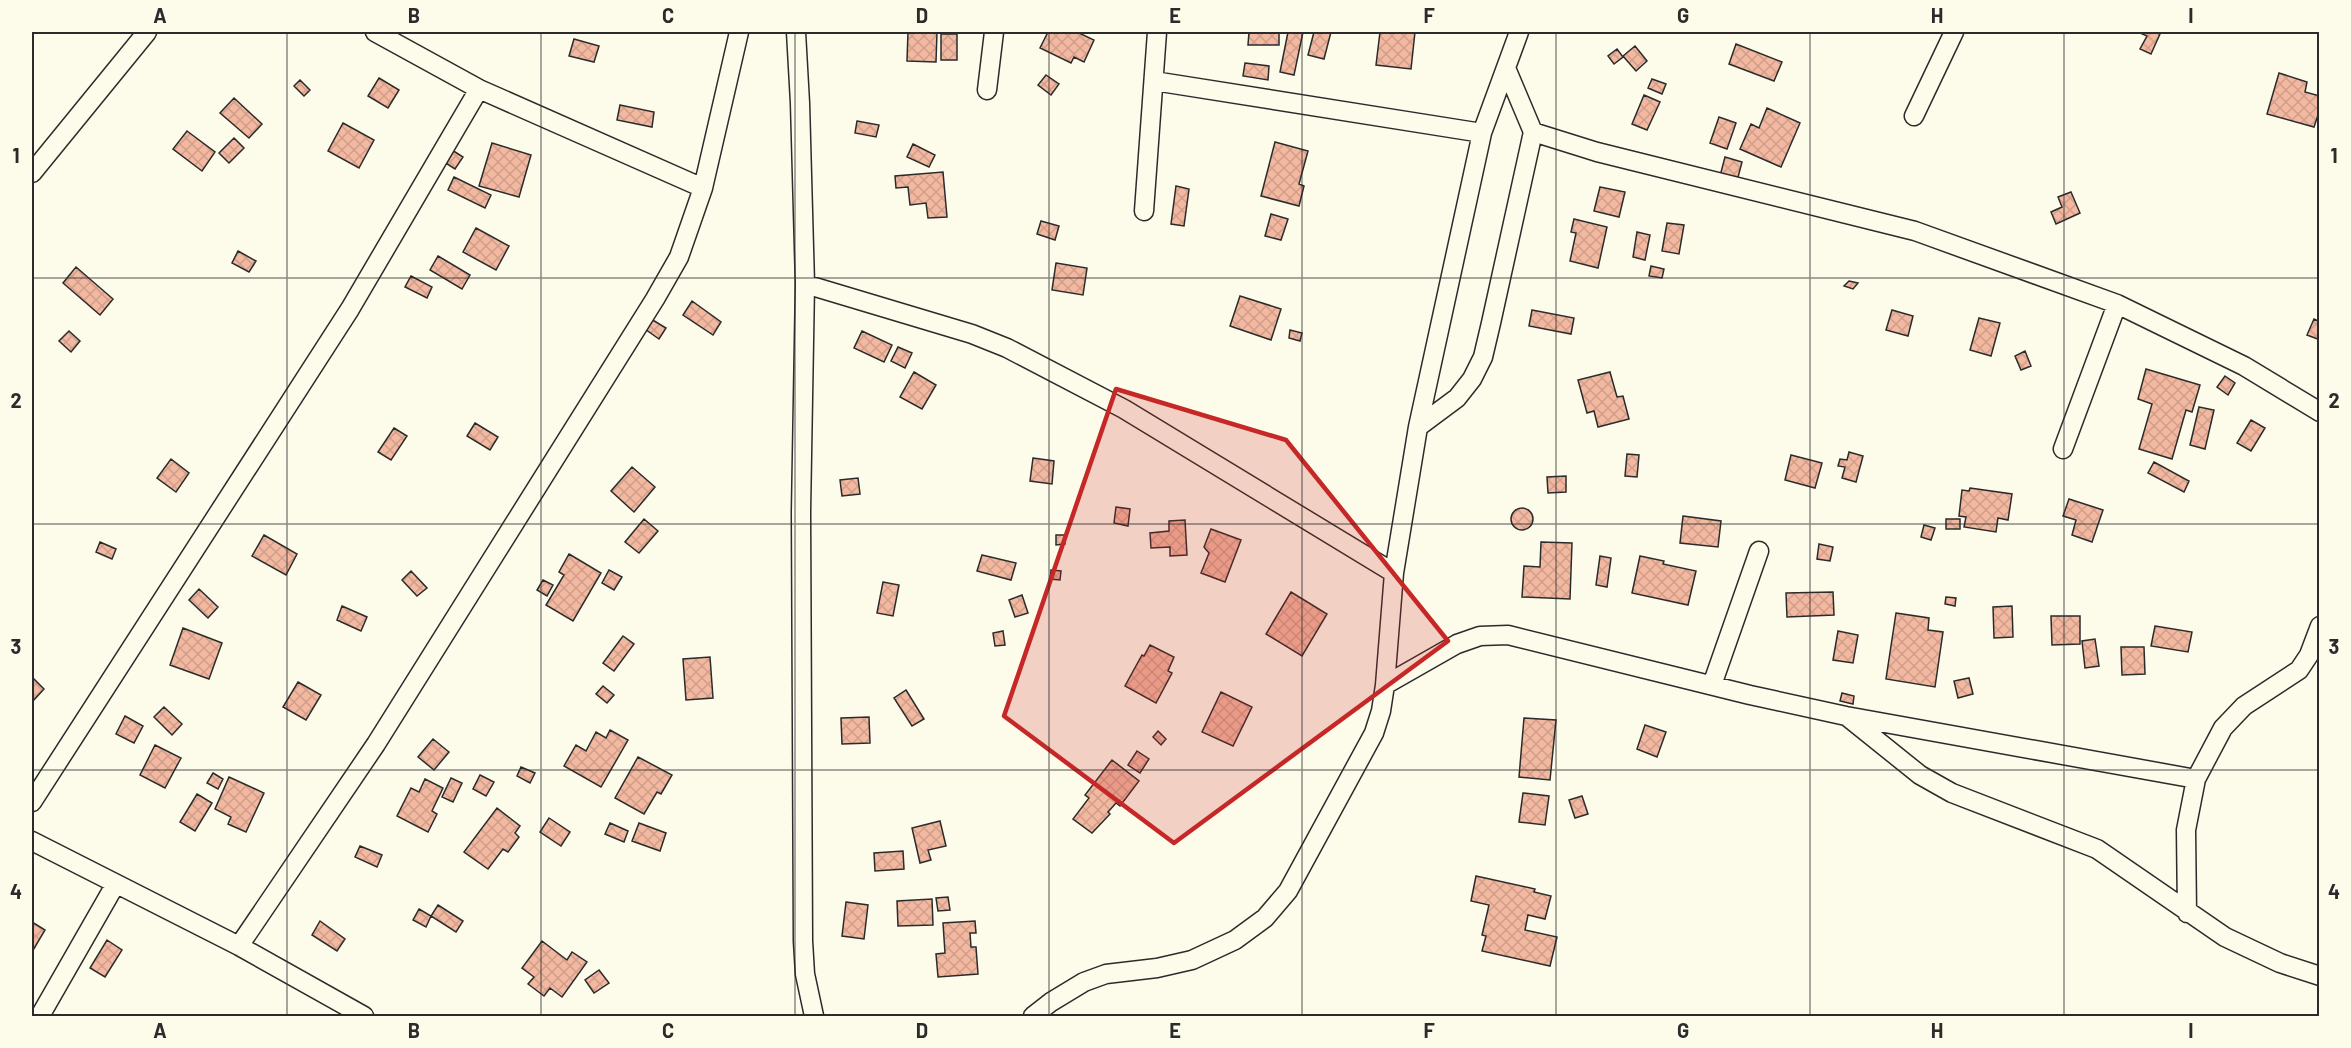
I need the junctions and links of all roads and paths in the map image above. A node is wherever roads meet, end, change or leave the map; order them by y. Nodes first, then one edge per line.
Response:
1 (147, 32) edge
2 (375, 32) edge
3 (739, 32) edge
4 (796, 32) edge
5 (994, 32) edge
6 (1157, 32) edge
7 (1519, 32) edge
8 (1954, 32) edge
9 (1506, 68) junction
10 (1154, 81) junction
11 (479, 89) junction
12 (987, 90) dead end
13 (1914, 116) dead end
14 (1533, 132) junction
15 (1482, 133) junction
16 (32, 174) edge
17 (703, 188) junction
18 (1144, 212) dead end
19 (805, 284) junction
20 (2116, 304) junction
21 (2319, 412) edge
22 (1418, 427) junction
23 (2063, 449) dead end
24 (1759, 551) dead end
25 (1394, 573) junction
26 (2319, 626) edge
27 (1385, 685) junction
28 (1712, 685) junction
29 (1846, 716) junction
30 (2196, 779) junction
31 (32, 802) edge
32 (32, 841) edge
33 (115, 885) junction
34 (2187, 913) junction
35 (239, 946) junction
36 (2319, 976) edge
37 (1054, 1009) edge
38 (40, 1017) edge
39 (364, 1017) edge
40 (814, 1017) edge
41 (1033, 1017) edge

1 - 16 street
2 - 11 street
3 - 17 street
4 - 19 street
5 - 12 street
6 - 10 street
7 - 9 street
8 - 13 street
9 - 14 street
9 - 15 street
10 - 15 street
10 - 18 street
11 - 17 street
11 - 31 street
14 - 20 street
14 - 22 street
15 - 22 street
17 - 35 street
19 - 25 street
19 - 40 street
20 - 21 street
20 - 23 street
22 - 25 street
24 - 28 street
25 - 27 street
26 - 30 street
27 - 28 street
27 - 37 street
28 - 29 street
29 - 30 street
29 - 34 street
30 - 34 street
32 - 33 street
33 - 35 street
33 - 38 street
34 - 36 street
35 - 39 street
37 - 41 street

